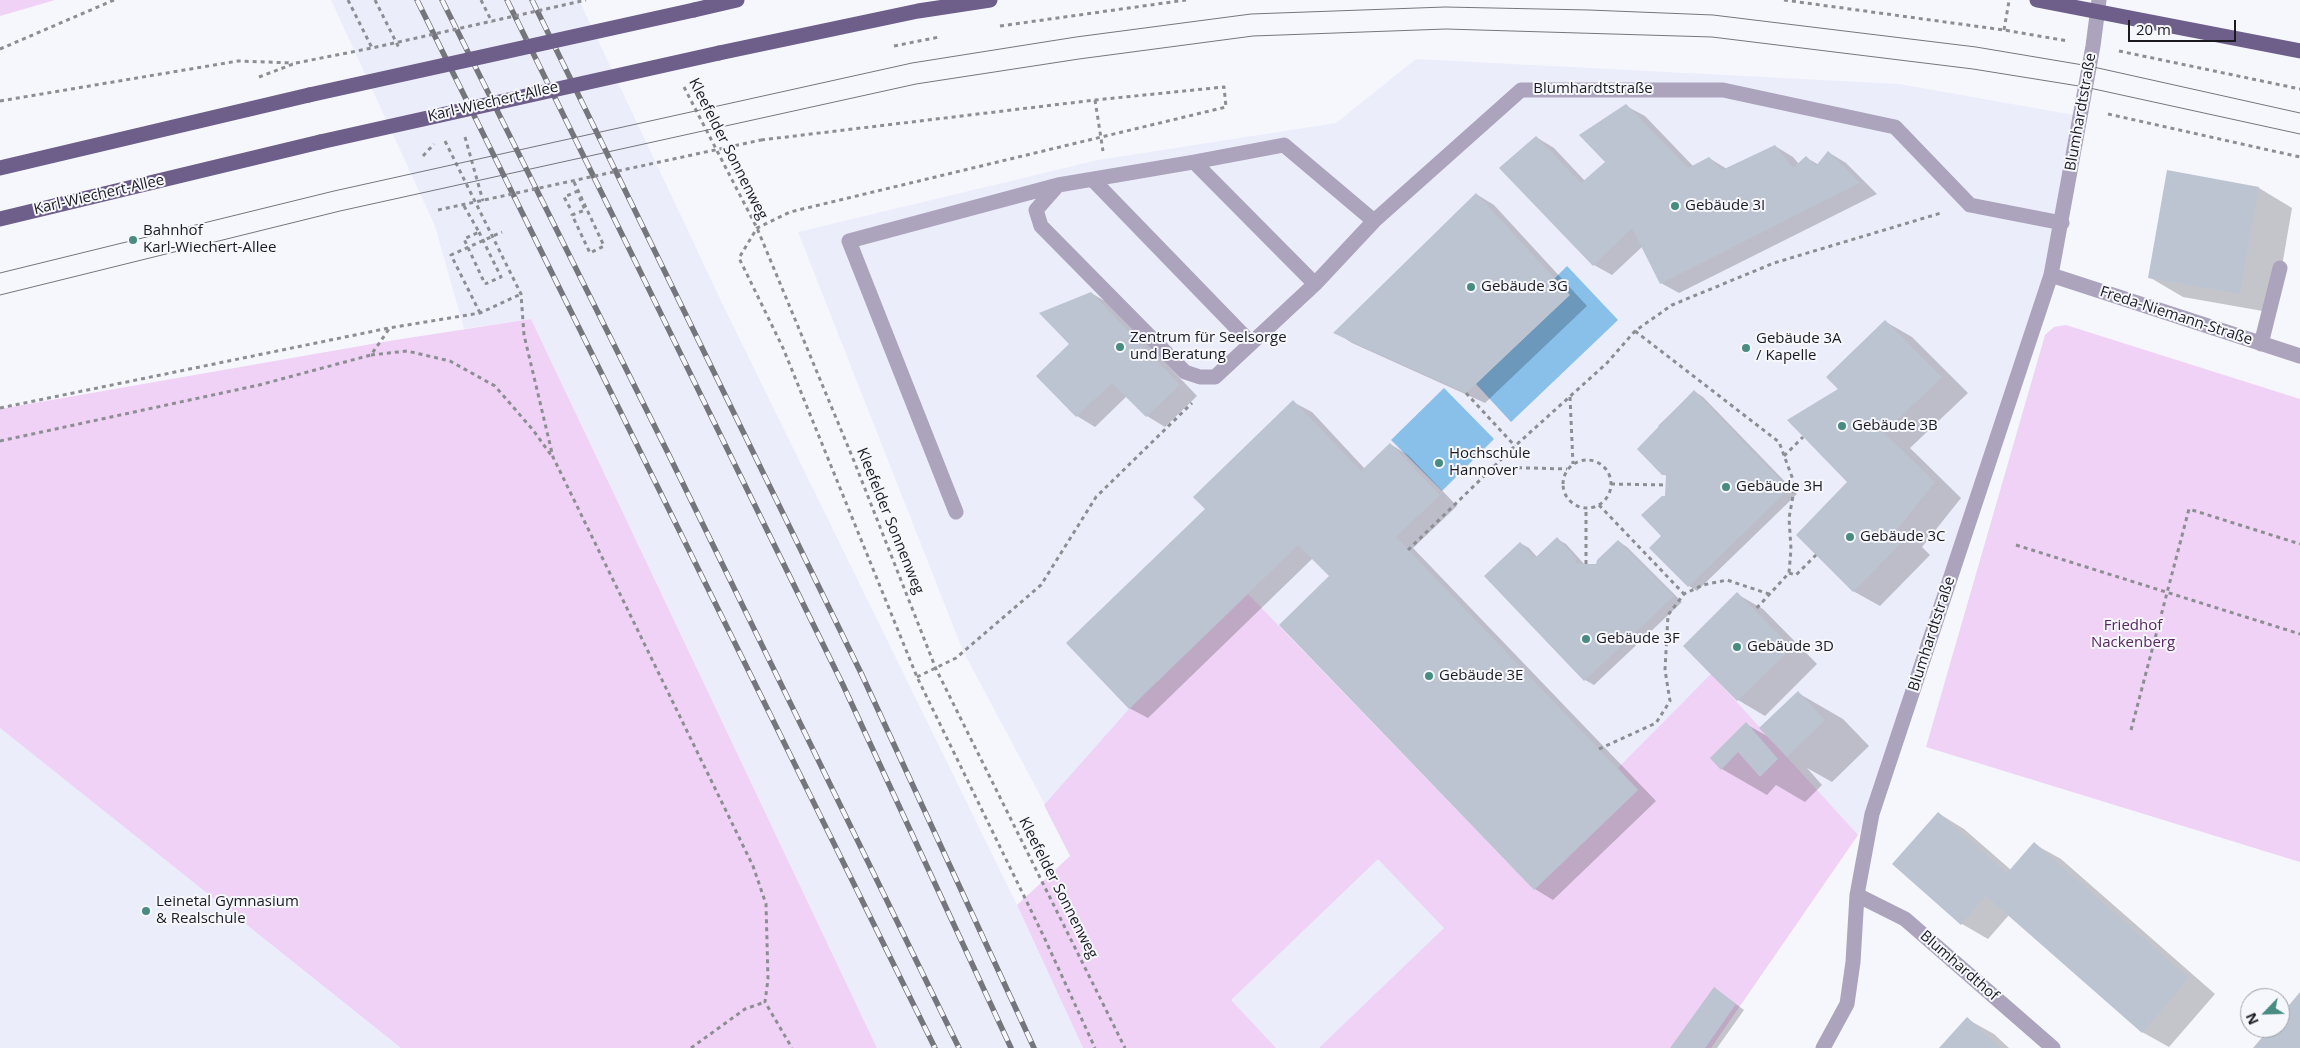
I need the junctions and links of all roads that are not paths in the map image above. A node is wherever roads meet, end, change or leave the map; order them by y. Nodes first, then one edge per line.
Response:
1 (738, 0) edge
2 (990, 0) edge
3 (2037, 0) edge
4 (2098, 6) edge
5 (2300, 51) edge
6 (1194, 162) junction
7 (0, 168) edge
8 (1093, 180) junction
9 (1058, 185) junction
10 (0, 219) edge
11 (1374, 221) junction
12 (2062, 223) junction
13 (2280, 268) dead end
14 (2051, 274) junction
15 (1315, 284) junction
16 (1251, 343) junction
17 (2261, 344) junction
18 (2300, 356) edge
19 (956, 512) dead end
20 (1857, 895) junction
21 (1824, 1048) edge
22 (2053, 1048) edge

1 - 7 main road, bridge
2 - 10 main road, Karl-Wiechert-Allee, bridge
3 - 4 main road
4 - 5 main road
4 - 12 street, Blumhardtstraße
6 - 8 street
6 - 11 street
6 - 15 street
8 - 9 street
8 - 16 street
9 - 16 street, Blumhardtstraße
9 - 19 street
11 - 12 street, Blumhardtstraße
11 - 15 street, Blumhardtstraße
12 - 14 street, Blumhardtstraße
13 - 17 street
14 - 17 street, Freda-Niemann-Straße
14 - 20 street, Blumhardtstraße
15 - 16 street, Blumhardtstraße
17 - 18 street, Freda-Niemann-Straße
20 - 21 street, Blumhardtstraße
20 - 22 street, Blumhardthof

